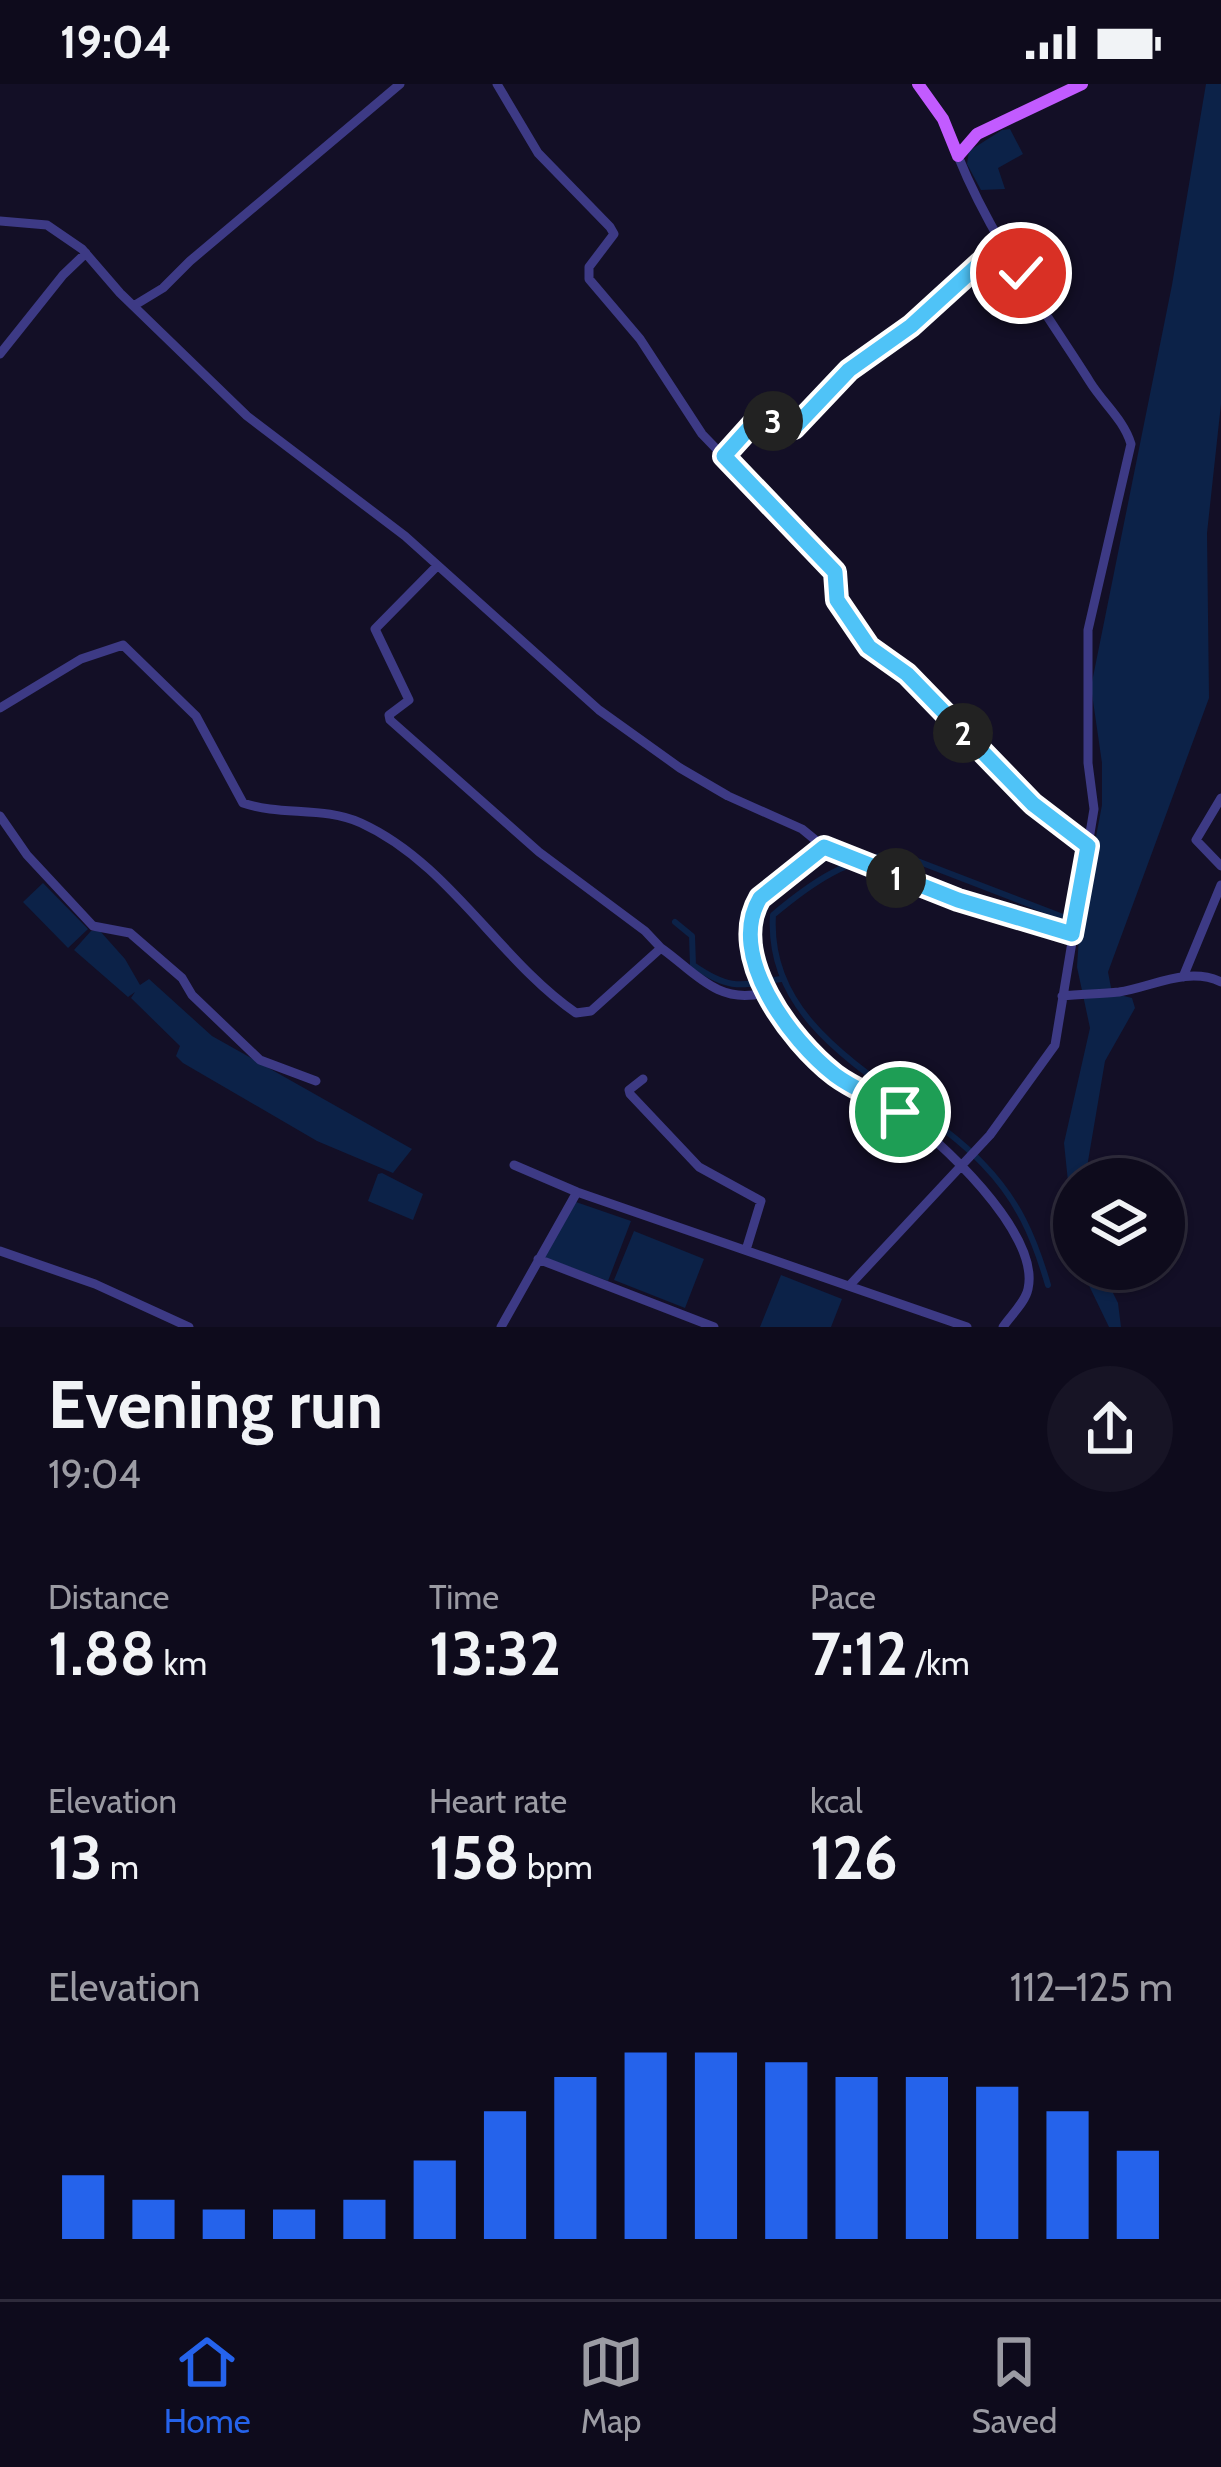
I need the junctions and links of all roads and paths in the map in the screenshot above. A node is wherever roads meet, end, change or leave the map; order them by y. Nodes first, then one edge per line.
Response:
1 (384, 84) edge
2 (400, 84) edge
3 (496, 84) edge
4 (918, 84) edge
5 (1082, 84) edge
6 (385, 98) junction
7 (948, 131) junction
8 (977, 134) junction
9 (958, 156) junction
10 (0, 221) edge
11 (1000, 245) junction
12 (86, 253) junction
13 (135, 305) junction
14 (0, 354) edge
15 (724, 456) junction
16 (437, 566) junction
17 (0, 708) edge
18 (1221, 798) edge
19 (0, 815) edge
20 (1088, 846) junction
21 (824, 847) junction
22 (1221, 866) edge
23 (1221, 885) edge
24 (1074, 926) junction
25 (661, 948) junction
26 (1184, 977) junction
27 (1221, 982) edge
28 (763, 992) junction
29 (1062, 996) junction
30 (643, 1079) dead end
31 (316, 1081) dead end
32 (514, 1165) dead end
33 (963, 1165) junction
34 (577, 1192) junction
35 (746, 1250) junction
36 (0, 1251) edge
37 (538, 1259) junction
38 (849, 1286) junction
39 (190, 1327) edge
40 (501, 1327) edge
41 (715, 1327) edge
42 (967, 1327) edge
43 (1003, 1327) edge

1 - 6 street
2 - 6 street
3 - 15 street
4 - 7 main road
5 - 8 main road
6 - 13 street
7 - 8 main road
7 - 9 main road
8 - 9 main road
9 - 11 street
10 - 12 street
11 - 15 street
11 - 20 street
12 - 13 street
12 - 14 street
13 - 16 street
15 - 20 street
16 - 21 street
16 - 25 street
17 - 25 street
18 - 22 street
19 - 31 street
20 - 24 street
21 - 24 street
21 - 28 street
23 - 26 street
24 - 29 street
25 - 28 street
26 - 27 street
26 - 29 street
28 - 33 street
29 - 33 street
30 - 35 street
32 - 34 street
33 - 38 street
33 - 43 street
34 - 35 street
34 - 37 street
35 - 38 street
36 - 39 street
37 - 40 street
37 - 41 street
38 - 42 street

